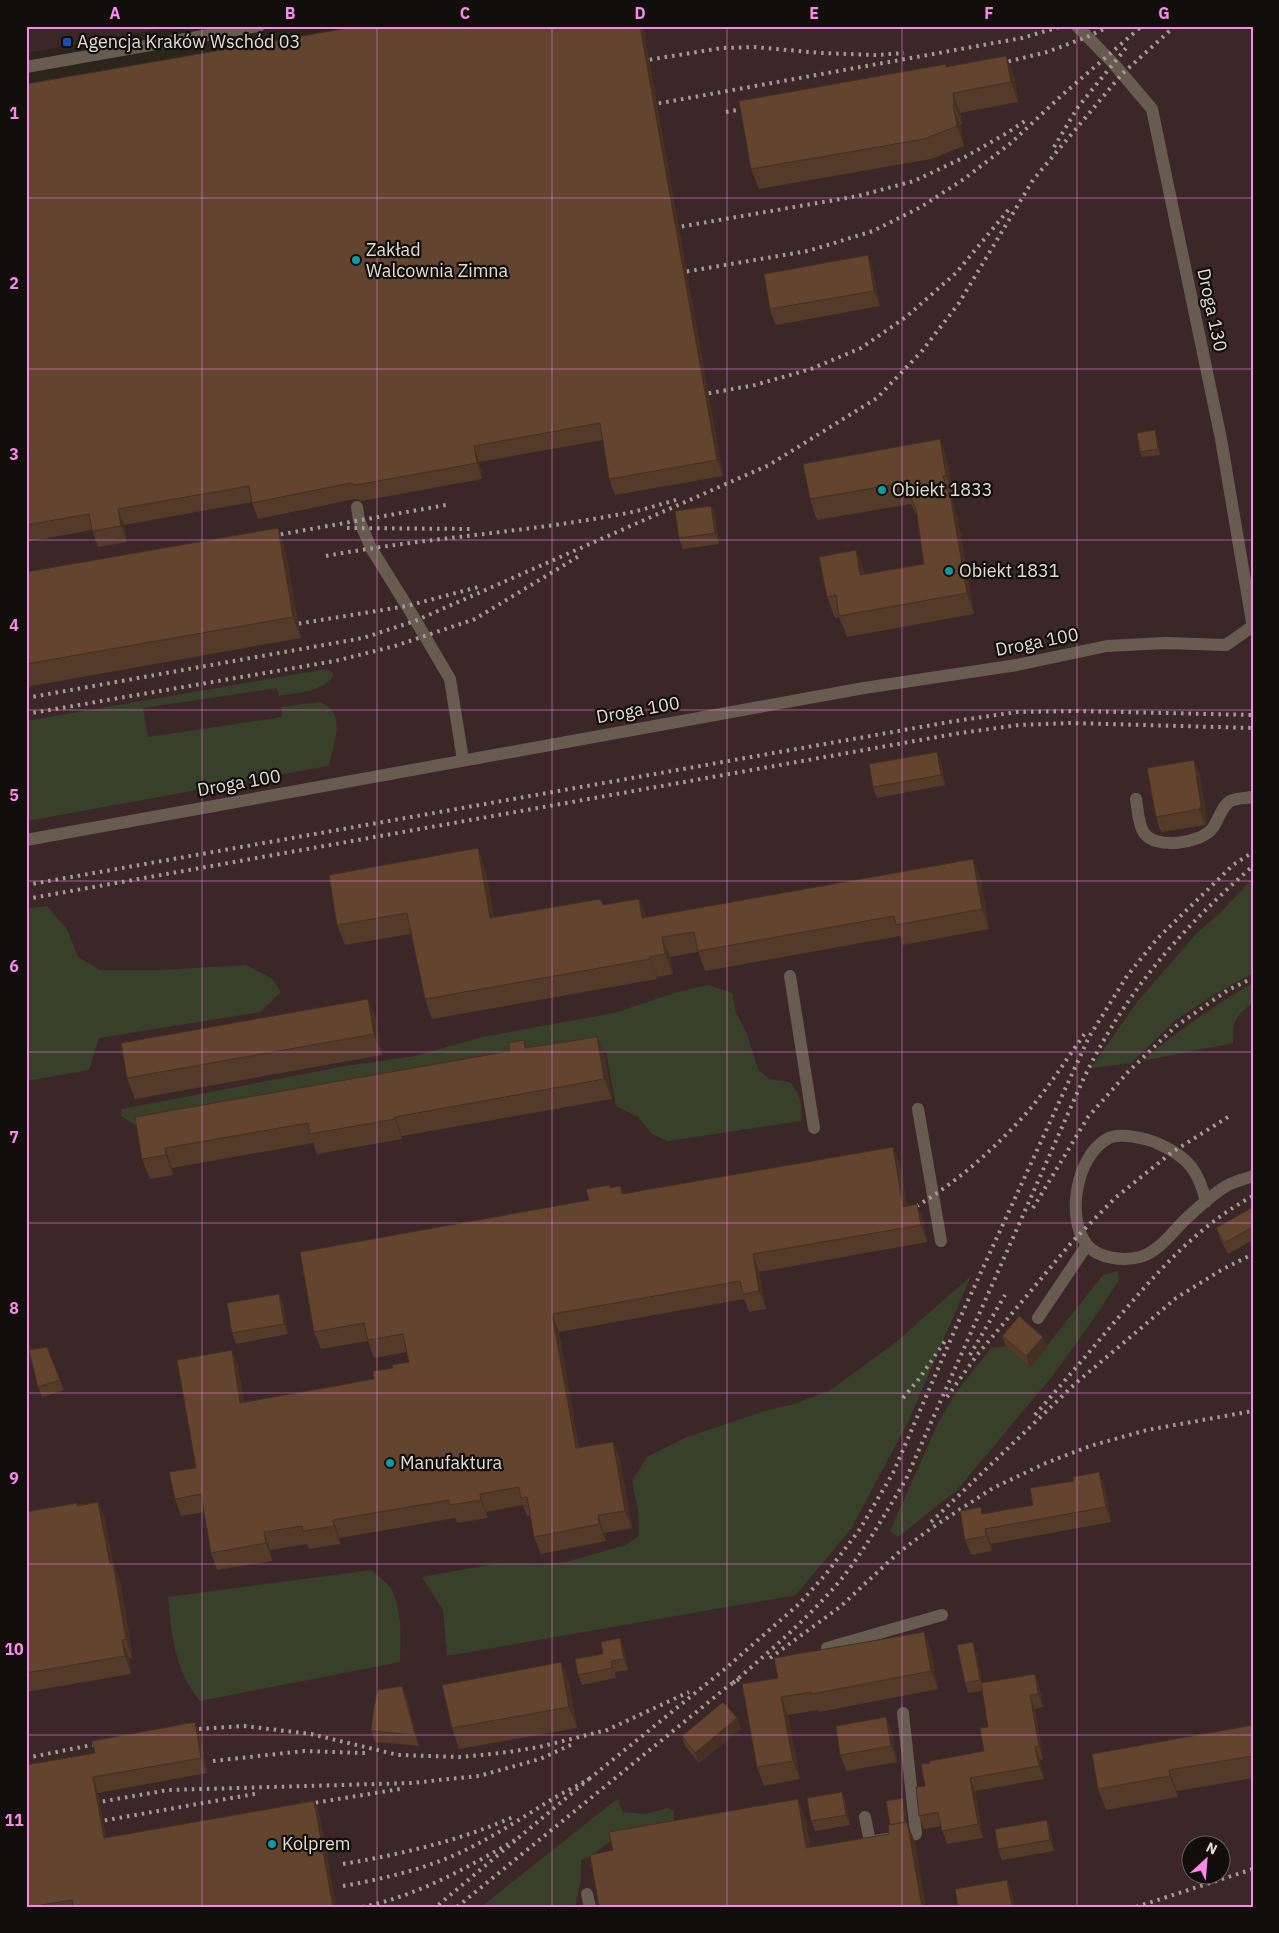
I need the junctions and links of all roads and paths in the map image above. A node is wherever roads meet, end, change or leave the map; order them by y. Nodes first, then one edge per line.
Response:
1 (259, 26) edge
2 (1077, 26) edge
3 (26, 67) edge
4 (357, 507) dead end
5 (1253, 627) edge
6 (463, 760) junction
7 (1253, 797) edge
8 (1136, 799) dead end
9 (26, 840) edge
10 (790, 976) dead end
11 (918, 1109) dead end
12 (814, 1128) dead end
13 (1253, 1176) edge
14 (1206, 1202) junction
15 (941, 1241) dead end
16 (1087, 1245) junction
17 (1038, 1318) dead end
18 (942, 1615) dead end
19 (827, 1648) edge
20 (903, 1712) dead end
21 (865, 1817) dead end

1 - 3 street
2 - 5 street, Droga 130
4 - 6 street
5 - 6 street, Droga 100
6 - 9 street, Droga 100
7 - 8 street
10 - 12 street
11 - 15 street
13 - 14 street
14 - 16 street
14 - 16 street
16 - 17 street
18 - 19 street
20 - 21 street

